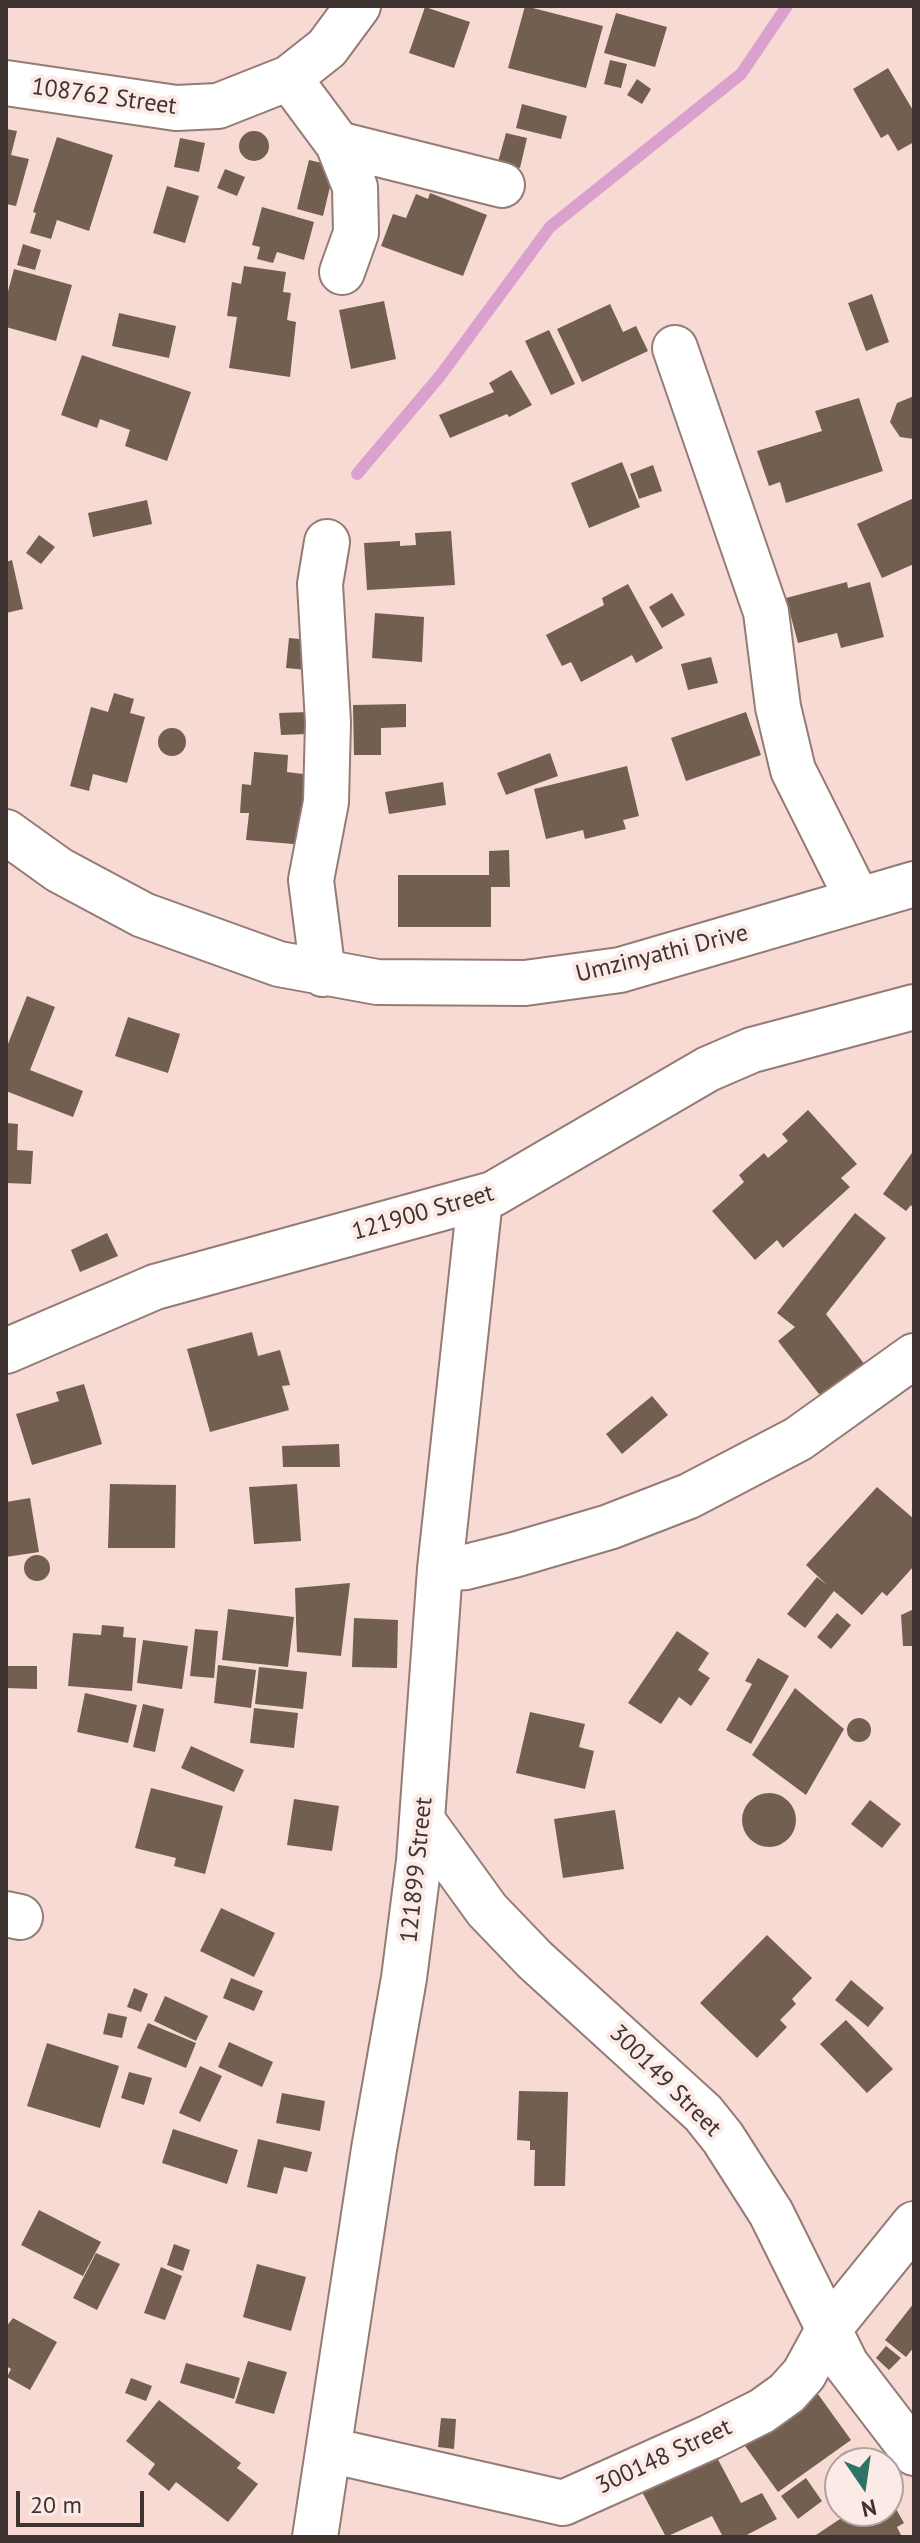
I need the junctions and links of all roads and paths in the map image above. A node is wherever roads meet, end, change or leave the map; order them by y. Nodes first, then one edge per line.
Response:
1 (358, 6) edge
2 (289, 78) junction
3 (6, 83) edge
4 (338, 144) junction
5 (502, 185) dead end
6 (342, 272) dead end
7 (675, 348) dead end
8 (327, 542) dead end
9 (6, 832) edge
10 (914, 884) edge
11 (858, 900) junction
12 (323, 974) junction
13 (914, 1007) edge
14 (480, 1199) junction
15 (6, 1351) edge
16 (914, 1356) edge
17 (440, 1569) junction
18 (424, 1823) junction
19 (914, 2224) edge
20 (828, 2330) junction
21 (329, 2450) junction
22 (914, 2453) edge
23 (573, 2520) edge
24 (315, 2537) edge

1 - 2 street, 108762 Street
2 - 3 street, 108762 Street
2 - 4 street
4 - 5 street
4 - 6 street
7 - 11 street
8 - 12 street
9 - 12 street, Umzinyathi Drive
10 - 11 street, Umzinyathi Drive
11 - 12 street, Umzinyathi Drive
13 - 14 street, 121900 Street
14 - 15 street, 121900 Street
14 - 17 street, 121899 Street
16 - 17 street
17 - 18 street, 121899 Street
18 - 20 street, 300149 Street
18 - 21 street, 121899 Street
19 - 20 street, 300148 Street
20 - 22 street, 300149 Street
20 - 23 street, 300148 Street
21 - 23 street, 300148 Street
21 - 24 street, 121899 Street

